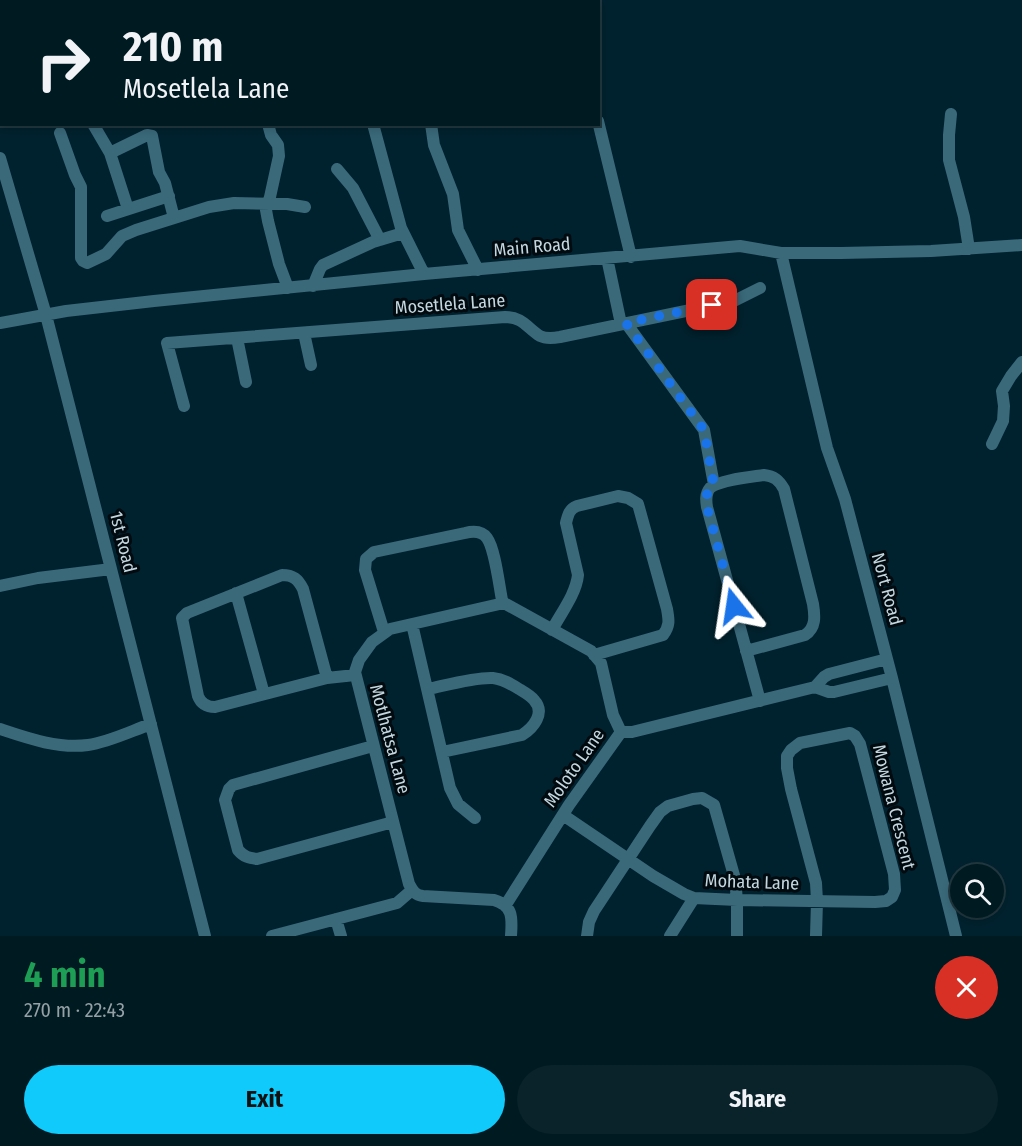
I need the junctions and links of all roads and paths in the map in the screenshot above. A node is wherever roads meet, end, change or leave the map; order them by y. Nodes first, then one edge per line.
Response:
1 (951, 114) dead end
2 (94, 126) edge
3 (269, 126) edge
4 (374, 126) edge
5 (431, 126) edge
6 (599, 126) edge
7 (60, 133) dead end
8 (110, 153) junction
9 (0, 158) edge
10 (337, 169) dead end
11 (169, 196) junction
12 (268, 204) junction
13 (305, 207) dead end
14 (128, 209) junction
15 (108, 216) dead end
16 (174, 218) junction
17 (403, 233) junction
18 (380, 240) junction
19 (1022, 245) edge
20 (969, 249) junction
21 (781, 253) junction
22 (631, 257) junction
23 (607, 258) junction
24 (478, 270) junction
25 (424, 274) junction
26 (313, 286) junction
27 (288, 288) junction
28 (760, 288) dead end
29 (46, 315) junction
30 (0, 323) edge
31 (623, 324) junction
32 (304, 333) junction
33 (237, 338) junction
34 (1022, 362) edge
35 (311, 365) dead end
36 (246, 382) dead end
37 (184, 406) dead end
38 (992, 444) dead end
39 (714, 486) junction
40 (111, 569) junction
41 (0, 586) edge
42 (236, 593) junction
43 (504, 603) junction
44 (412, 624) junction
45 (552, 630) junction
46 (384, 632) junction
47 (746, 651) junction
48 (594, 655) junction
49 (886, 658) junction
50 (855, 667) junction
51 (355, 675) junction
52 (327, 678) junction
53 (892, 678) junction
54 (815, 687) junction
55 (860, 687) junction
56 (428, 689) junction
57 (264, 694) junction
58 (760, 701) junction
59 (151, 724) junction
60 (0, 729) edge
61 (621, 732) junction
62 (373, 746) junction
63 (442, 752) junction
64 (563, 815) junction
65 (475, 819) dead end
66 (393, 822) junction
67 (629, 859) junction
68 (412, 890) junction
69 (892, 897) joint
70 (694, 898) junction
71 (737, 900) junction
72 (817, 901) junction
73 (505, 906) junction
74 (336, 919) junction
75 (205, 936) edge
76 (272, 936) edge
77 (341, 936) edge
78 (511, 936) edge
79 (587, 936) edge
80 (670, 936) edge
81 (737, 936) edge
82 (816, 936) edge
83 (956, 936) edge

1 - 20 street
2 - 8 street
3 - 12 street
4 - 17 street
5 - 24 street
6 - 22 street
7 - 16 street
8 - 11 street
8 - 14 street
9 - 29 street, 1st Road
10 - 18 street
11 - 14 street
11 - 16 street
12 - 13 street
12 - 16 street
12 - 27 street
14 - 15 street
17 - 18 street
17 - 25 street
18 - 26 street
19 - 20 street, Main Road
20 - 21 street, Main Road
21 - 22 street, Main Road
21 - 49 street, Nort Road
22 - 23 street, Main Road
23 - 24 street, Main Road
23 - 31 street
24 - 25 street, Main Road
25 - 26 street, Main Road
26 - 27 street, Main Road
27 - 29 street, Main Road
28 - 31 street, Mosetlela Lane
29 - 30 street, Main Road
29 - 40 street, 1st Road
31 - 32 street, Mosetlela Lane
31 - 39 street
32 - 33 street, Mosetlela Lane
32 - 35 street
33 - 36 street
33 - 37 street, Mosetlela Lane
34 - 38 street
39 - 47 street
39 - 47 street
40 - 41 street
40 - 59 street, 1st Road
42 - 52 street
42 - 57 street
42 - 57 street
43 - 44 street
43 - 45 street
43 - 46 street
44 - 46 street
44 - 56 street
45 - 48 street
45 - 48 street
46 - 51 street, Motlhatsa Lane
47 - 58 street
48 - 61 street
49 - 50 street
49 - 53 street, Nort Road
50 - 54 street
50 - 55 street
51 - 52 street
51 - 62 street, Motlhatsa Lane
52 - 57 street
53 - 55 street
53 - 83 street, Nort Road
54 - 55 street
54 - 58 street, Moloto Lane
56 - 63 street
56 - 63 street
58 - 61 street, Moloto Lane
59 - 60 street
59 - 75 street, 1st Road
61 - 64 street, Moloto Lane
62 - 66 street, Motlhatsa Lane
62 - 66 street
63 - 65 street
64 - 67 street, Mohata Lane
64 - 73 street, Moloto Lane
66 - 68 street, Motlhatsa Lane
67 - 70 street, Mohata Lane
67 - 71 street
67 - 79 street
68 - 73 street
68 - 74 street
69 - 72 street, Mohata Lane
69 - 72 street, Mowana Crescent
70 - 71 street, Mohata Lane
70 - 80 street
71 - 72 street, Mohata Lane
71 - 81 street
72 - 82 street
73 - 78 street
74 - 76 street
74 - 77 street

